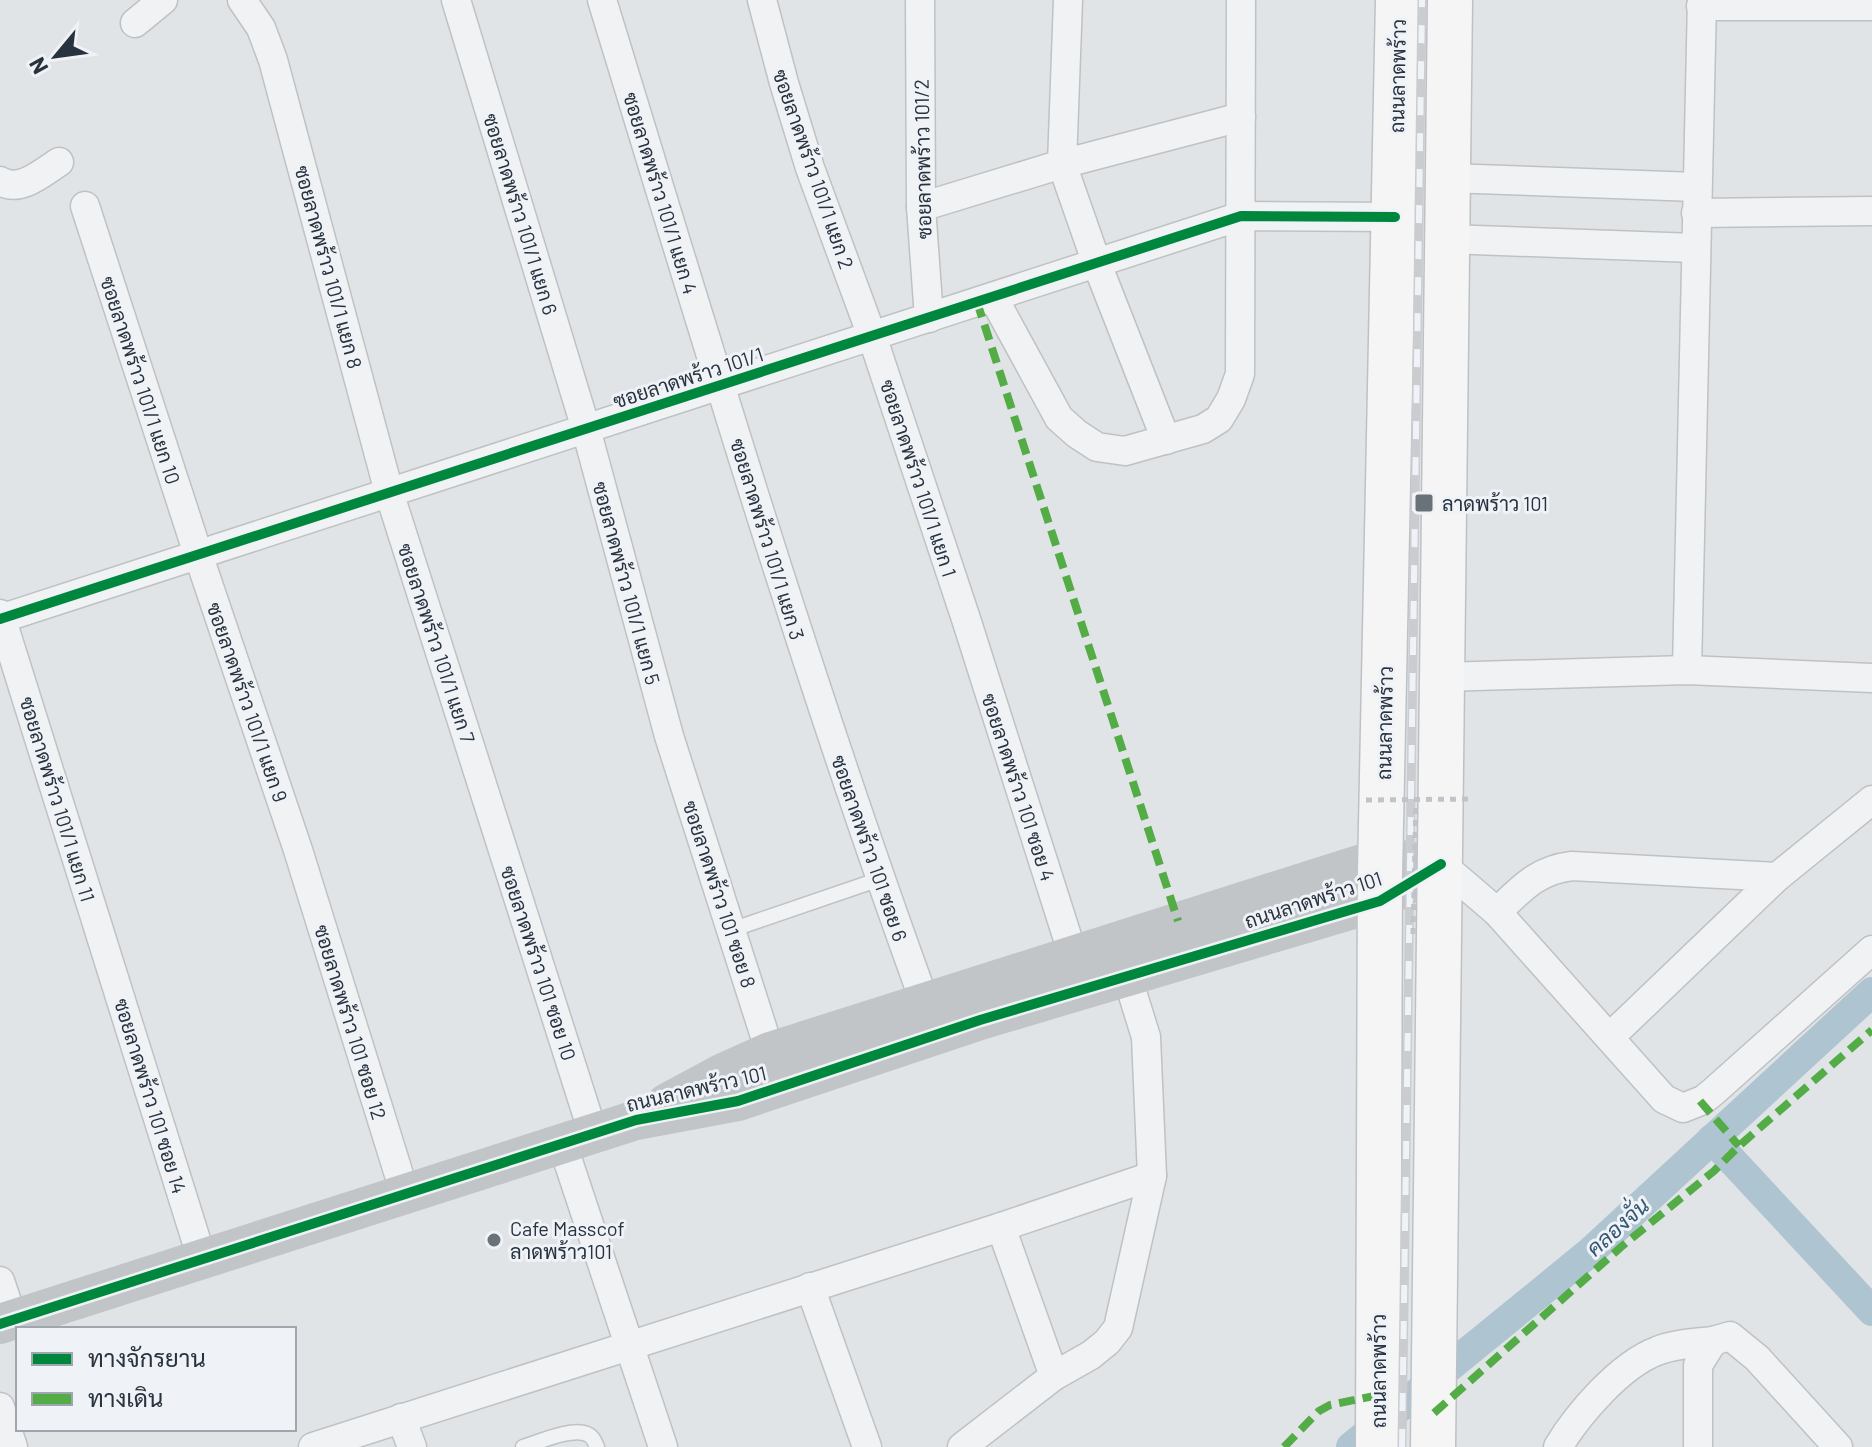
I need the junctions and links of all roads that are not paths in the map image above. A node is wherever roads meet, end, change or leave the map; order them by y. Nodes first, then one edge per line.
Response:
1 (163, 0) edge
2 (242, 0) edge
3 (456, 0) edge
4 (602, 0) edge
5 (762, 0) edge
6 (920, 0) edge
7 (1068, 0) edge
8 (1241, 0) edge
9 (1398, 0) edge
10 (1450, 0) edge
11 (1702, 3) edge
12 (1872, 6) edge
13 (135, 23) dead end
14 (1241, 117) junction
15 (59, 162) dead end
16 (1062, 164) junction
17 (1448, 178) junction
18 (0, 181) edge
19 (1696, 200) junction
20 (85, 206) dead end
21 (921, 207) junction
22 (1872, 211) edge
23 (1241, 216) junction
24 (1395, 217) junction
25 (1447, 239) junction
26 (1695, 248) junction
27 (1097, 264) junction
28 (993, 297) junction
29 (929, 318) junction
30 (872, 336) junction
31 (720, 385) junction
32 (586, 429) junction
33 (1166, 440) junction
34 (389, 492) junction
35 (198, 554) junction
36 (0, 617) edge
37 (966, 619) joint
38 (1687, 670) junction
39 (1442, 677) junction
40 (1872, 678) edge
41 (817, 693) joint
42 (669, 736) joint
43 (485, 793) joint
44 (1872, 800) edge
45 (298, 850) joint
46 (1381, 858) junction
47 (1441, 864) junction
48 (1777, 877) junction
49 (880, 879) junction
50 (1380, 901) junction
51 (1497, 912) junction
52 (731, 930) junction
53 (100, 934) joint
54 (1872, 950) edge
55 (1073, 955) junction
56 (1127, 976) junction
57 (925, 1003) junction
58 (1610, 1037) junction
59 (770, 1052) junction
60 (636, 1120) junction
61 (577, 1138) junction
62 (1152, 1176) junction
63 (405, 1194) junction
64 (1001, 1227) junction
65 (202, 1259) junction
66 (0, 1281) edge
67 (810, 1287) junction
68 (6, 1322) edge
69 (1713, 1341) junction
70 (630, 1345) junction
71 (1054, 1376) junction
72 (0, 1407) edge
73 (401, 1418) junction
74 (1434, 1428) edge
75 (1378, 1446) edge
76 (13, 1447) edge
77 (313, 1447) edge
78 (412, 1447) edge
79 (523, 1447) edge
80 (597, 1447) edge
81 (663, 1447) edge
82 (867, 1447) edge
83 (962, 1447) edge
84 (1558, 1447) edge
85 (1698, 1447) edge
86 (1838, 1447) edge

1 - 13 street
2 - 34 street, ซอยลาดพร้าว 101/1 แยก 8
3 - 32 street, ซอยลาดพร้าว 101/1 แยก 6
4 - 31 street, ซอยลาดพร้าว 101/1 แยก 4
5 - 30 street, ซอยลาดพร้าว 101/1 แยก 2
6 - 21 street, ซอยลาดพร้าว 101/2
7 - 16 street
8 - 14 street
9 - 24 main road, ถนนลาดพร้าว
10 - 17 main road
11 - 12 street
11 - 19 street
14 - 16 street
14 - 23 street
15 - 18 street
16 - 21 street
16 - 27 street
17 - 19 street
17 - 25 main road
19 - 22 street
19 - 26 street
20 - 35 street, ซอยลาดพร้าว 101/1 แยก 10
21 - 29 street, ซอยลาดพร้าว 101/2
23 - 24 street, ซอยลาดพร้าว 101/1
23 - 27 street, ซอยลาดพร้าว 101/1
23 - 33 street
24 - 46 main road, ถนนลาดพร้าว
25 - 26 street
25 - 39 main road
26 - 38 street
27 - 28 street, ซอยลาดพร้าว 101/1
27 - 33 street
28 - 29 street, ซอยลาดพร้าว 101/1
28 - 33 street
29 - 30 street, ซอยลาดพร้าว 101/1
30 - 31 street, ซอยลาดพร้าว 101/1
30 - 37 street, ซอยลาดพร้าว 101/1 แยก 1
31 - 32 street, ซอยลาดพร้าว 101/1
31 - 41 street, ซอยลาดพร้าว 101/1 แยก 3
32 - 34 street, ซอยลาดพร้าว 101/1
32 - 42 street, ซอยลาดพร้าว 101/1 แยก 5
34 - 35 street, ซอยลาดพร้าว 101/1
34 - 43 street, ซอยลาดพร้าว 101/1 แยก 7
35 - 36 street, ซอยลาดพร้าว 101/1
35 - 45 street, ซอยลาดพร้าว 101/1 แยก 9
36 - 53 street, ซอยลาดพร้าว 101/1 แยก 11
37 - 55 street, ซอยลาดพร้าว 101 ซอย 4
38 - 39 street
38 - 40 street
39 - 47 main road
41 - 49 street, ซอยลาดพร้าว 101 ซอย 6
42 - 52 street, ซอยลาดพร้าว 101 ซอย 8
43 - 61 street, ซอยลาดพร้าว 101 ซอย 10
44 - 48 street
45 - 63 street, ซอยลาดพร้าว 101 ซอย 12
46 - 47 street, ถนนลาดพร้าว 101
46 - 50 main road, ถนนลาดพร้าว
46 - 55 street, ถนนลาดพร้าว 101
47 - 50 street, ถนนลาดพร้าว 101
47 - 51 street
47 - 74 main road
48 - 51 street
48 - 58 street
49 - 52 lane
49 - 57 street, ซอยลาดพร้าว 101 ซอย 6
50 - 56 street, ถนนลาดพร้าว 101
50 - 75 main road, ถนนลาดพร้าว
51 - 58 street
52 - 59 street, ซอยลาดพร้าว 101 ซอย 8
53 - 65 street, ซอยลาดพร้าว 101 ซอย 14
54 - 58 street
55 - 57 street, ถนนลาดพร้าว 101
56 - 60 street, ถนนลาดพร้าว 101
56 - 62 street
57 - 59 street, ถนนลาดพร้าว 101
59 - 60 street, ถนนลาดพร้าว 101
60 - 61 street, ถนนลาดพร้าว 101
61 - 63 street, ถนนลาดพร้าว 101
61 - 70 street, ซอยลาดพร้าว 101 ซอย 10
62 - 64 street
62 - 71 street
63 - 65 street, ถนนลาดพร้าว 101
64 - 67 street
64 - 71 street
65 - 68 street, ถนนลาดพร้าว 101
66 - 68 street
67 - 70 street
67 - 82 street
69 - 84 street
69 - 85 street
69 - 86 street
70 - 73 street
70 - 81 street, ซอยลาดพร้าว 101 ซอย 10
71 - 83 street
72 - 76 street
73 - 77 street
73 - 78 street
79 - 80 lane

